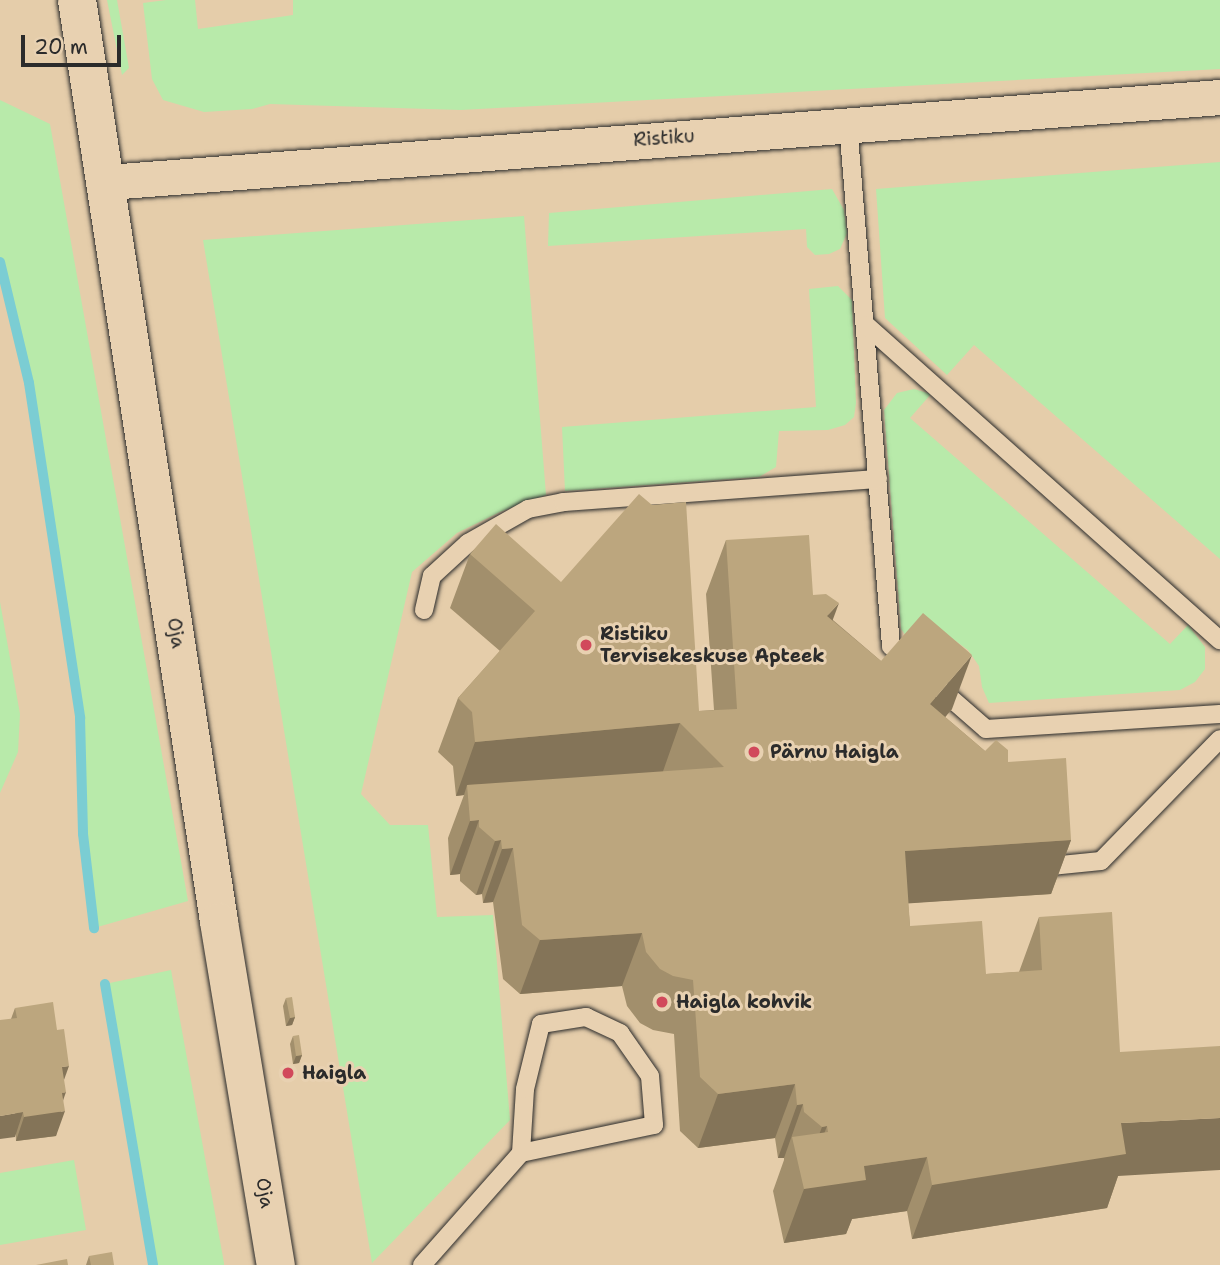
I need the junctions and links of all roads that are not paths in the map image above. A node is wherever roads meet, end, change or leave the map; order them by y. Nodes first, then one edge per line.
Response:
1 (77, 0) edge
2 (1220, 97) edge
3 (848, 124) junction
4 (108, 182) junction
5 (866, 325) junction
6 (878, 479) junction
7 (424, 610) dead end
8 (1220, 640) edge
9 (1220, 714) edge
10 (1220, 739) edge
11 (1051, 866) edge
12 (521, 1153) junction
13 (276, 1265) edge
14 (422, 1265) edge

1 - 4 street, Oja
2 - 3 street, Ristiku
3 - 4 street, Ristiku
3 - 5 lane
4 - 13 street, Oja
5 - 6 lane
5 - 8 lane
6 - 7 lane
6 - 9 lane
10 - 11 lane
12 - 12 lane
12 - 14 lane

